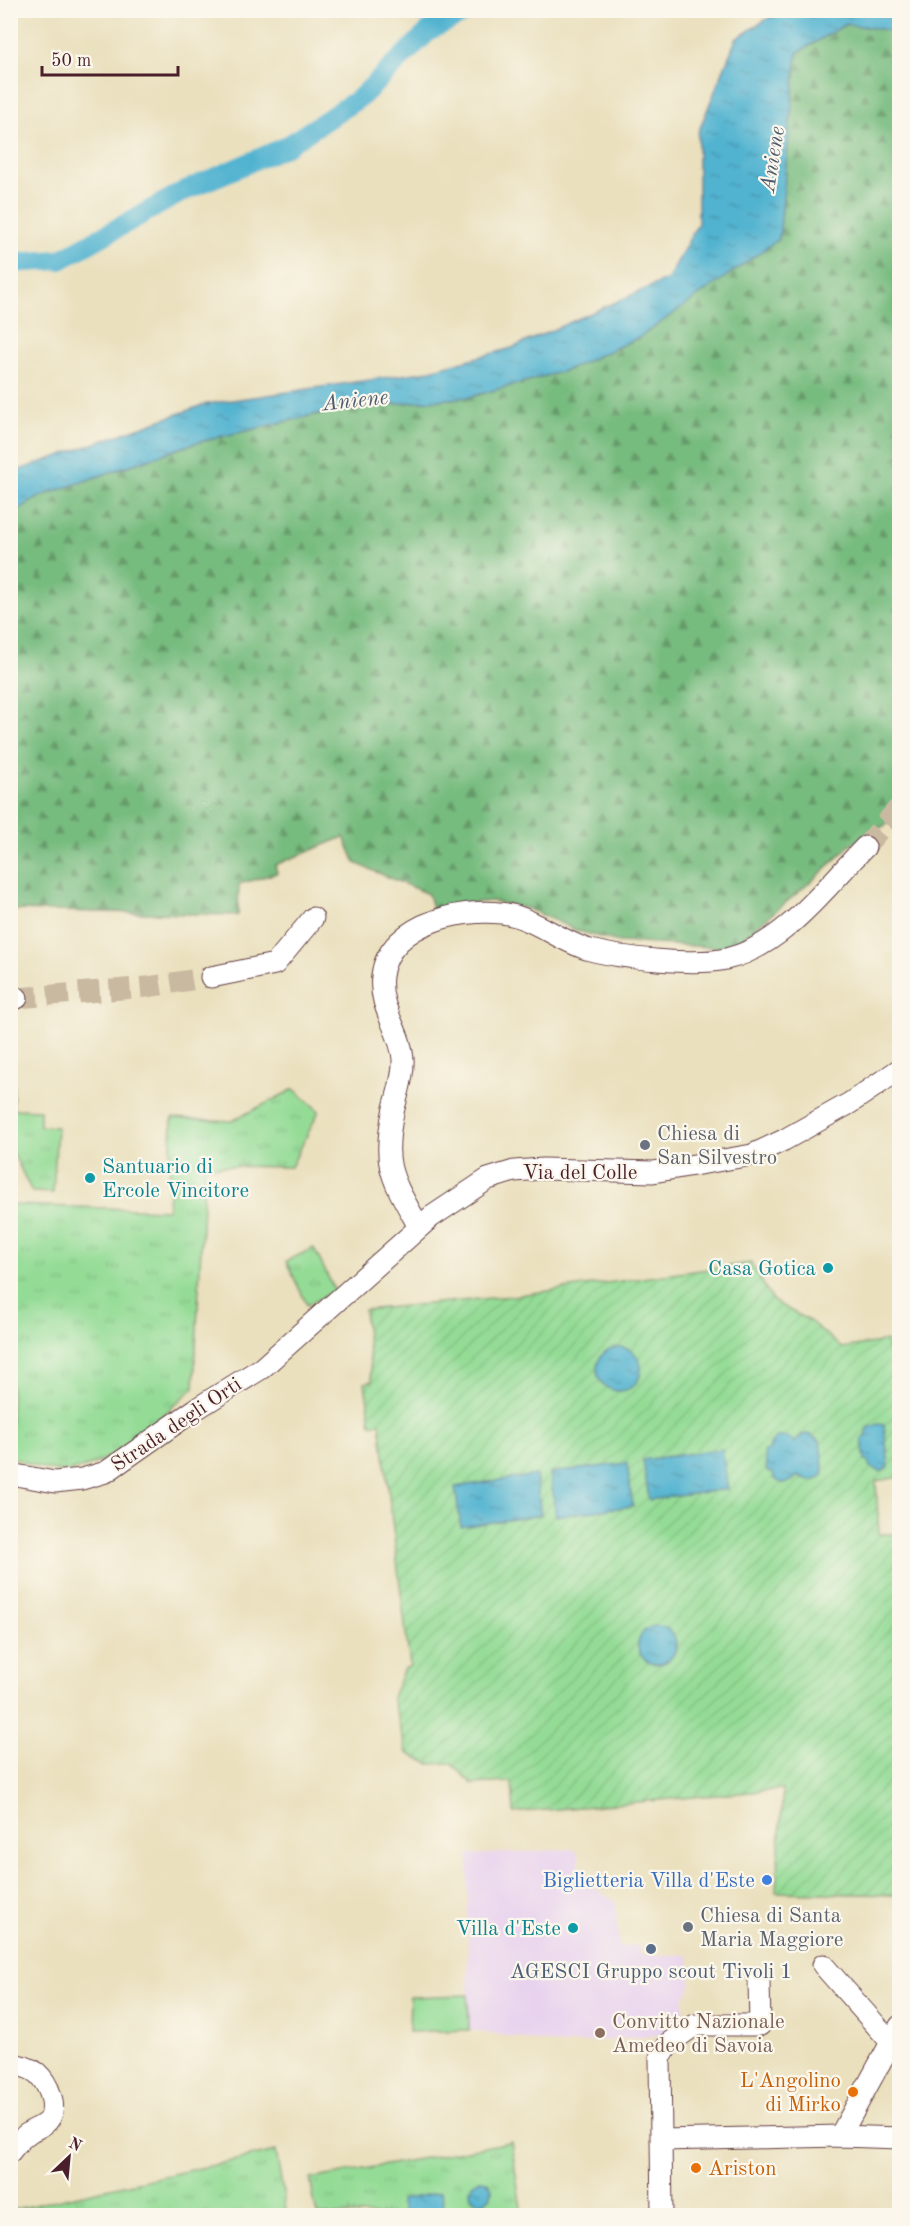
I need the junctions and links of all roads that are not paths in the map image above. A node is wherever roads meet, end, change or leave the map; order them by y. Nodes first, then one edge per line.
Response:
1 (865, 847) tunnel mouth
2 (313, 918) dead end
3 (211, 978) tunnel mouth
4 (900, 1069) edge
5 (419, 1227) junction
6 (295, 1339) joint
7 (10, 1474) edge
8 (824, 1965) dead end
9 (759, 1980) dead end
10 (895, 2033) edge
11 (10, 2064) edge
12 (840, 2136) junction
13 (900, 2138) edge
14 (662, 2140) junction
15 (10, 2152) edge
16 (662, 2216) edge

1 - 5 street
2 - 3 street
4 - 5 street, Via del Colle
5 - 6 street, Via del Colle
6 - 7 street, Strada degli Orti
8 - 10 street
9 - 14 street
10 - 12 street
11 - 15 street
12 - 13 street
12 - 14 street
14 - 16 street

